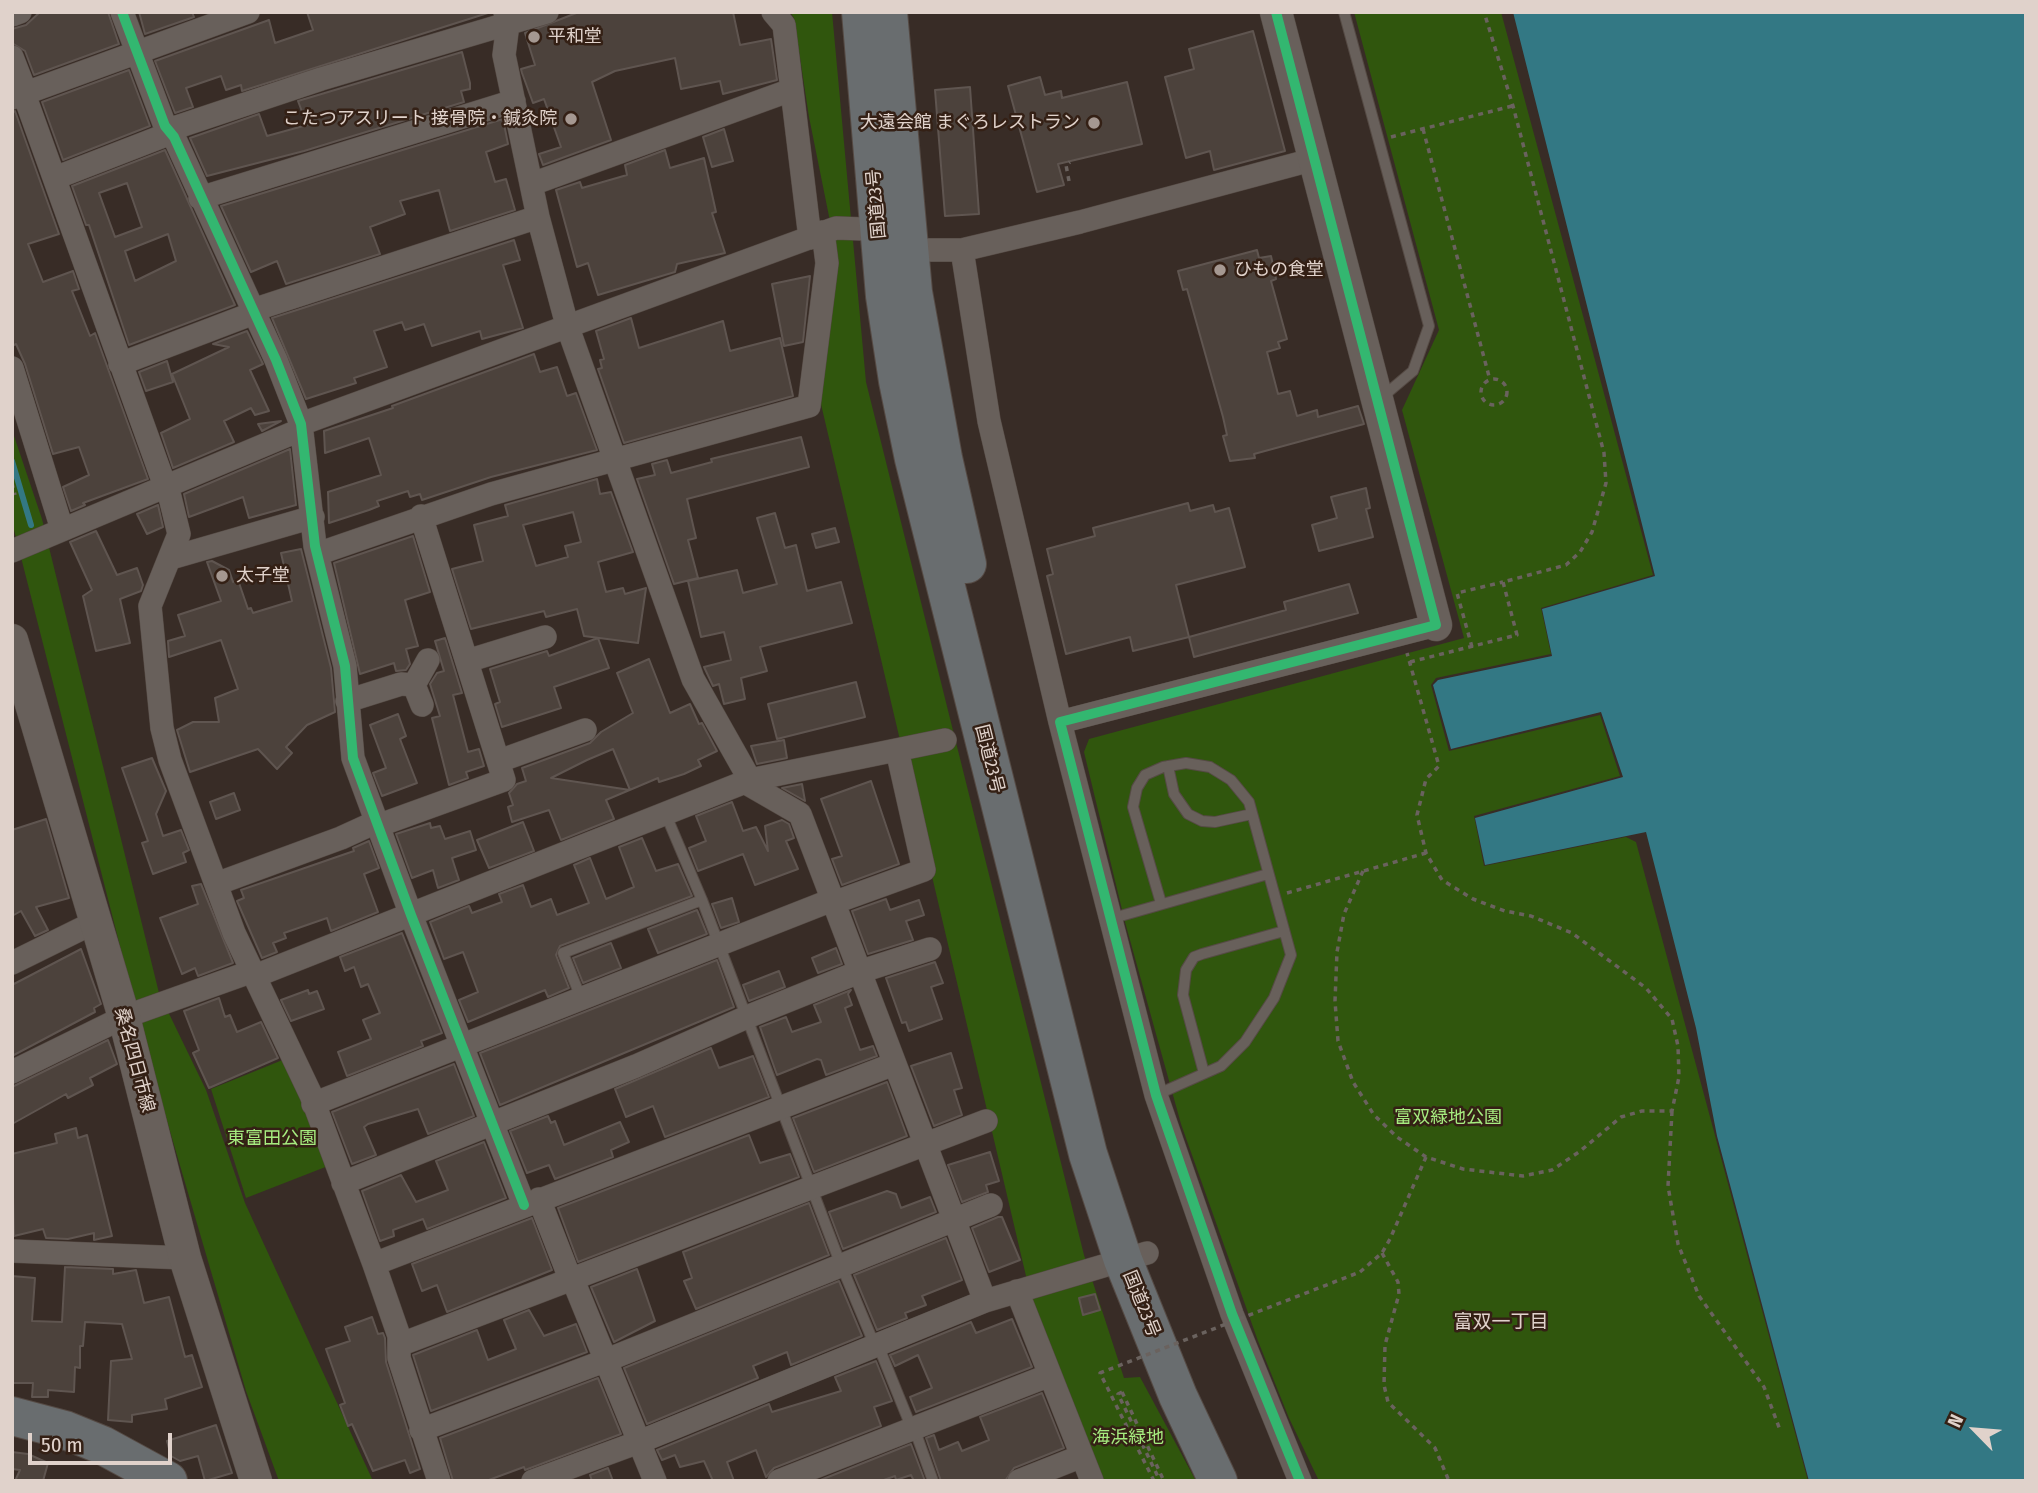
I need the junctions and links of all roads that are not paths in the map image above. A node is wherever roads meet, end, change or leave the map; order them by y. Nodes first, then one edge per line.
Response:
1 (20, 12) edge
2 (122, 12) edge
3 (248, 12) edge
4 (547, 12) edge
5 (773, 12) edge
6 (861, 12) edge
7 (888, 12) edge
8 (1276, 12) edge
9 (1344, 12) edge
10 (12, 15) edge
11 (507, 18) edge
12 (136, 51) junction
13 (12, 57) edge
14 (791, 90) junction
15 (21, 95) edge
16 (514, 102) junction
17 (170, 131) junction
18 (1315, 159) junction
19 (55, 178) junction
20 (532, 184) junction
21 (200, 198) junction
22 (538, 217) junction
23 (816, 235) junction
24 (893, 240) junction
25 (962, 250) junction
26 (254, 311) junction
27 (567, 325) junction
28 (120, 364) junction
29 (12, 368) edge
30 (1379, 400) junction
31 (300, 427) junction
32 (612, 460) junction
33 (166, 486) junction
34 (421, 516) junction
35 (313, 517) junction
36 (57, 531) junction
37 (15, 550) edge
38 (317, 554) junction
39 (171, 558) junction
40 (1436, 625) joint
41 (545, 637) dead end
42 (12, 640) edge
43 (428, 660) dead end
44 (467, 661) junction
45 (347, 701) junction
46 (1060, 722) junction
47 (585, 730) dead end
48 (945, 740) dead end
49 (897, 750) junction
50 (499, 761) junction
51 (1168, 766) junction
52 (749, 782) junction
53 (1252, 814) junction
54 (666, 816) junction
55 (376, 824) junction
56 (1269, 874) junction
57 (216, 884) junction
58 (702, 900) junction
59 (832, 902) junction
60 (1161, 903) junction
61 (411, 915) junction
62 (1109, 919) junction
63 (95, 922) junction
64 (1284, 931) junction
65 (719, 943) junction
66 (930, 949) dead end
67 (12, 964) edge
68 (859, 972) junction
69 (254, 973) junction
70 (582, 998) junction
71 (124, 1017) junction
72 (747, 1017) junction
73 (462, 1046) junction
74 (894, 1063) junction
75 (12, 1072) edge
76 (1204, 1073) junction
77 (1156, 1095) junction
78 (313, 1104) junction
79 (782, 1106) junction
80 (986, 1121) dead end
81 (493, 1124) junction
82 (925, 1145) junction
83 (343, 1183) junction
84 (812, 1187) junction
85 (532, 1202) junction
86 (991, 1205) dead end
87 (954, 1220) junction
88 (12, 1251) edge
89 (1135, 1256) junction
90 (185, 1258) junction
91 (374, 1264) junction
92 (842, 1265) junction
93 (572, 1280) junction
94 (1017, 1291) junction
95 (985, 1301) junction
96 (399, 1345) junction
97 (876, 1345) junction
98 (607, 1360) junction
99 (1050, 1375) junction
100 (12, 1416) edge
101 (913, 1429) junction
102 (421, 1430) junction
103 (639, 1442) junction
104 (1082, 1456) junction
105 (168, 1481) edge
106 (256, 1481) edge
107 (439, 1481) edge
108 (533, 1481) edge
109 (655, 1481) edge
110 (779, 1481) edge
111 (933, 1481) edge
112 (1019, 1481) edge
113 (1092, 1481) edge
114 (1217, 1481) edge
115 (1242, 1481) edge
116 (1300, 1481) edge

1 - 10 street
2 - 12 street
3 - 12 street
4 - 11 street
5 - 14 street
6 - 24 highway, 国道23号
7 - 24 highway, 国道23号
8 - 18 main road
9 - 30 lane
11 - 16 street
11 - 17 street
12 - 15 street
12 - 17 street
13 - 15 street
14 - 20 street
14 - 23 street
15 - 19 street
16 - 20 street
16 - 21 street
17 - 19 street
17 - 21 street
18 - 25 street
18 - 30 main road
19 - 28 street
20 - 22 street
21 - 26 street
22 - 26 street
22 - 27 street
23 - 24 street
23 - 27 street
23 - 32 street
24 - 25 street
24 - 89 highway, 国道23号
25 - 46 street
26 - 28 street
26 - 31 street
27 - 31 street
27 - 32 street
28 - 33 street
29 - 36 street
30 - 40 main road
31 - 33 street
31 - 35 street
32 - 34 street
32 - 52 street
33 - 36 street
33 - 39 street
34 - 38 street
34 - 44 street
35 - 38 street
35 - 39 street
36 - 37 street
38 - 45 street
39 - 57 street
40 - 46 street
41 - 44 street
42 - 63 main road, 桑名四日市線
43 - 45 street
44 - 50 street
45 - 55 street
46 - 62 street
47 - 50 street
48 - 49 street
49 - 52 street
49 - 59 street
50 - 55 street
51 - 53 lane
51 - 53 lane
51 - 60 lane
52 - 54 street
52 - 59 street
53 - 56 lane
54 - 58 lane
54 - 61 street
55 - 57 street
55 - 61 street
56 - 60 lane
56 - 64 lane
57 - 69 street
58 - 65 lane
58 - 70 lane
59 - 65 street
59 - 68 street
60 - 62 lane
61 - 69 street
61 - 73 street
62 - 77 street
63 - 67 street
63 - 71 main road, 桑名四日市線
64 - 76 lane
64 - 76 lane
65 - 70 street
65 - 72 lane
66 - 68 street
68 - 72 street
68 - 74 street
69 - 71 street
69 - 78 street
70 - 73 street
71 - 75 street
71 - 90 main road, 桑名四日市線
72 - 79 lane
72 - 81 street
73 - 78 street
73 - 81 street
74 - 79 street
74 - 82 street
76 - 77 lane
77 - 116 street
78 - 83 street
79 - 84 lane
79 - 85 street
80 - 82 street
81 - 83 street
81 - 85 street
82 - 84 street
82 - 87 street
83 - 91 street
84 - 92 lane
84 - 93 street
85 - 91 street
85 - 93 street
86 - 87 street
87 - 92 street
87 - 95 street
88 - 90 street
89 - 94 street
89 - 114 highway, 国道23号
89 - 115 highway, 国道23号
90 - 106 main road, 桑名四日市線
91 - 96 street
92 - 97 lane
92 - 98 street
93 - 96 street
93 - 98 street
94 - 95 street
94 - 99 street
95 - 97 street
96 - 102 street
97 - 101 lane
97 - 103 street
98 - 102 street
98 - 103 street
99 - 101 street
99 - 104 street
100 - 105 highway
101 - 110 street
101 - 111 lane
102 - 107 street
103 - 108 street
103 - 109 street
104 - 112 street
104 - 113 street

